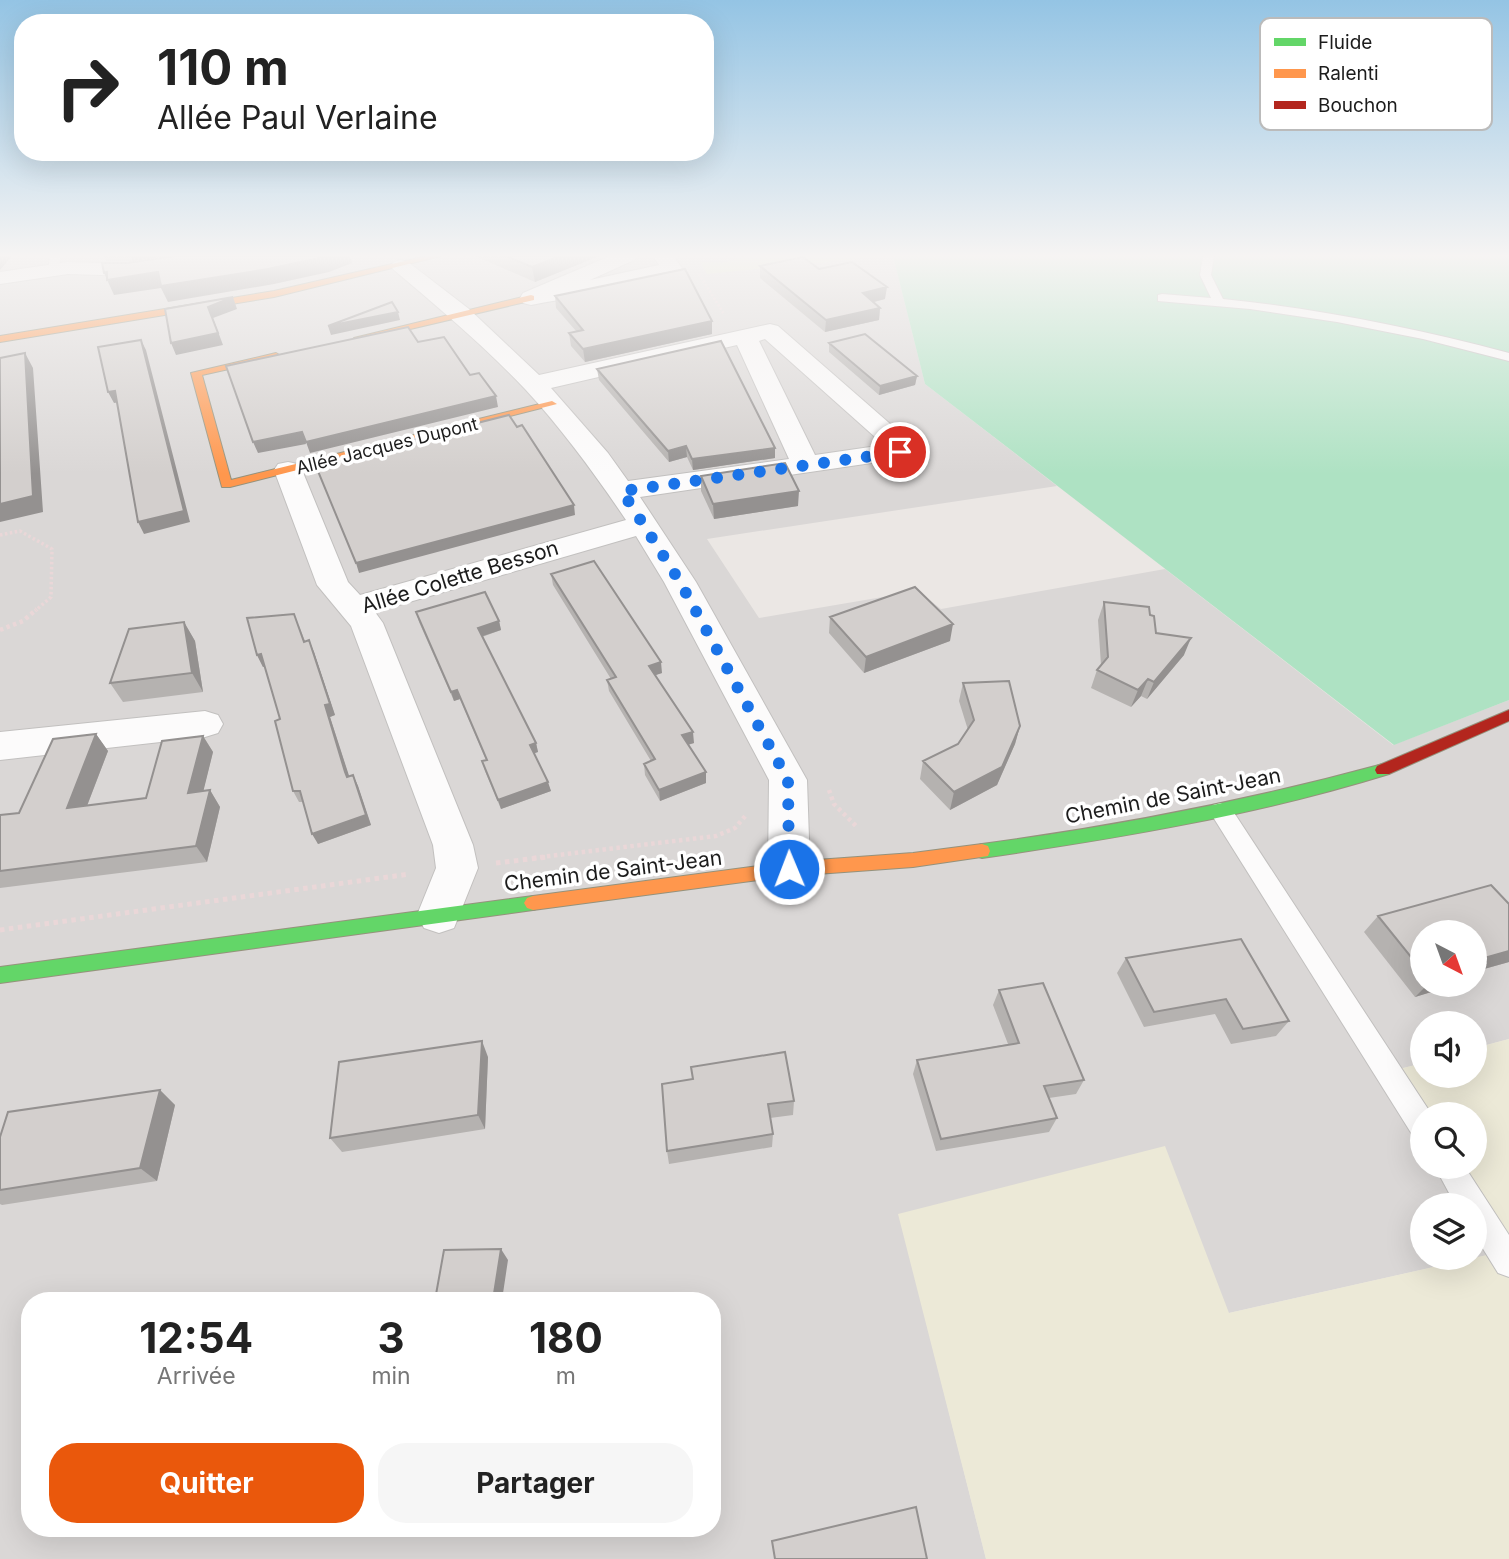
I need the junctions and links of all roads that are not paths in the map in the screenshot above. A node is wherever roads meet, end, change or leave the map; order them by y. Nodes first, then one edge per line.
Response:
1 (68, 329) edge
2 (399, 329) edge
3 (476, 329) edge
4 (1391, 329) edge
5 (742, 338) junction
6 (0, 340) edge
7 (340, 343) edge
8 (288, 354) edge
9 (1509, 357) edge
10 (543, 394) junction
11 (806, 466) junction
12 (288, 470) junction
13 (622, 491) junction
14 (644, 524) junction
15 (352, 608) junction
16 (1509, 715) edge
17 (205, 724) dead end
18 (0, 746) edge
19 (1221, 811) junction
20 (789, 869) junction
21 (439, 915) junction
22 (0, 975) edge
23 (1410, 1106) edge
24 (1487, 1227) edge
25 (1509, 1262) edge

1 - 6 street
2 - 7 street
3 - 10 street
4 - 9 lane
5 - 10 street
5 - 11 street
5 - 11 street
8 - 12 street
10 - 12 street, Allée Jacques Dupont
10 - 13 street
11 - 13 street
12 - 15 street, Allée Jacques Dupont
13 - 14 street
14 - 15 street, Allée Colette Besson
14 - 20 street
15 - 21 street, Allée Colette Besson
16 - 19 street, Chemin de Saint-Jean
17 - 18 street
19 - 20 street, Chemin de Saint-Jean
19 - 23 lane
20 - 21 street, Chemin de Saint-Jean
21 - 22 street, Chemin de Saint-Jean
24 - 25 lane

